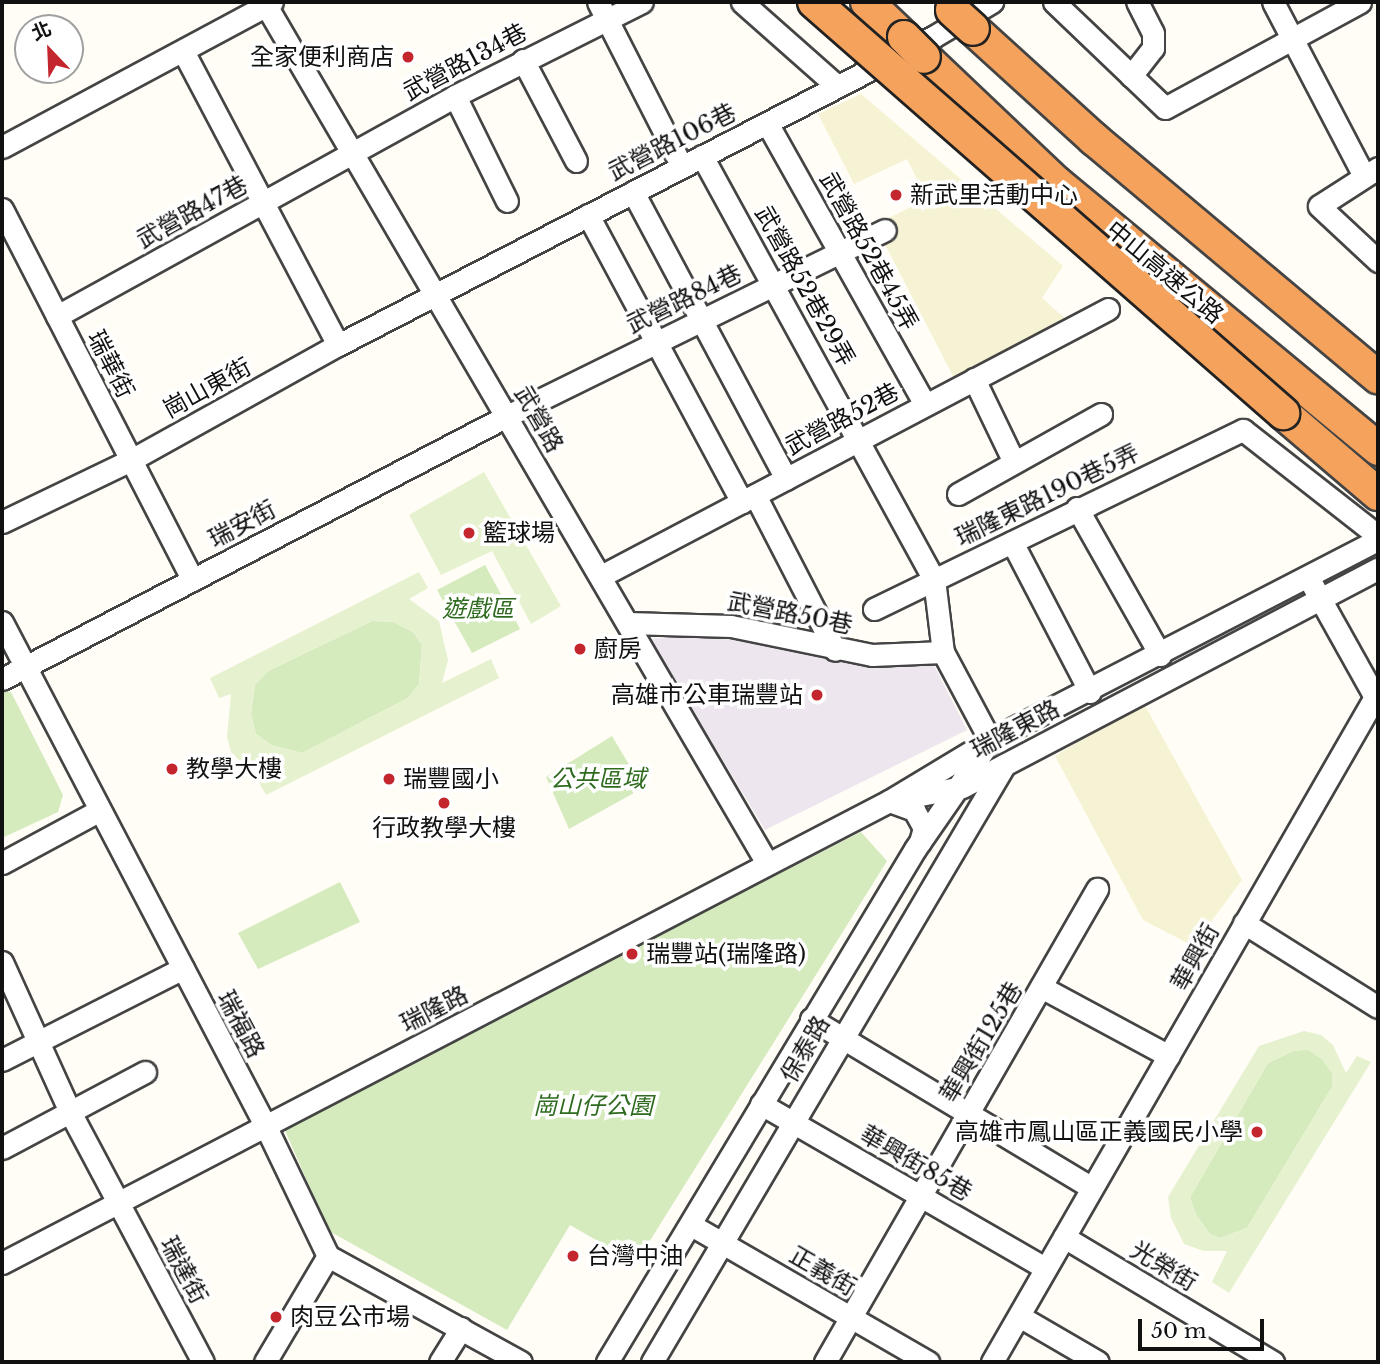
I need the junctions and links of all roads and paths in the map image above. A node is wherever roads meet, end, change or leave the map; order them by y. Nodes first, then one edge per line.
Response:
1 (642, 2) edge
2 (742, 2) edge
3 (814, 2) edge
4 (867, 2) edge
5 (992, 2) edge
6 (1054, 2) edge
7 (1137, 2) edge
8 (1273, 2) edge
9 (1360, 2) edge
10 (267, 3) edge
11 (602, 10) edge
12 (956, 13) edge
13 (1291, 38) junction
14 (920, 43) junction
15 (183, 51) junction
16 (523, 60) junction
17 (1131, 76) junction
18 (837, 86) junction
19 (455, 96) junction
20 (767, 123) junction
21 (2, 147) edge
22 (351, 152) junction
23 (702, 156) junction
24 (576, 161) dead end
25 (682, 167) junction
26 (1371, 172) edge
27 (633, 192) junction
28 (507, 201) dead end
29 (263, 203) junction
30 (2, 209) edge
31 (588, 215) junction
32 (1204, 228) junction
33 (885, 230) dead end
34 (839, 253) junction
35 (1378, 261) edge
36 (775, 284) junction
37 (435, 295) junction
38 (1108, 309) dead end
39 (57, 316) junction
40 (701, 320) junction
41 (657, 342) junction
42 (338, 345) junction
43 (1378, 355) edge
44 (1378, 377) edge
45 (974, 379) junction
46 (925, 405) junction
47 (1101, 414) dead end
48 (507, 416) junction
49 (861, 441) junction
50 (1378, 449) edge
51 (131, 460) junction
52 (1014, 462) junction
53 (786, 479) junction
54 (958, 494) dead end
55 (1378, 494) edge
56 (748, 499) junction
57 (1077, 508) junction
58 (4, 517) edge
59 (1378, 538) edge
60 (1012, 542) junction
61 (1378, 569) edge
62 (600, 576) junction
63 (1308, 577) junction
64 (934, 579) junction
65 (192, 580) junction
66 (1319, 601) junction
67 (874, 609) dead end
68 (2, 622) edge
69 (628, 623) junction
70 (835, 650) junction
71 (943, 652) junction
72 (1160, 655) junction
73 (26, 667) junction
74 (2, 679) edge
75 (1090, 692) junction
76 (1377, 698) edge
77 (990, 740) junction
78 (1005, 764) junction
79 (950, 765) junction
80 (962, 787) junction
81 (889, 802) junction
82 (100, 810) junction
83 (974, 810) junction
84 (919, 842) junction
85 (2, 863) edge
86 (767, 863) junction
87 (1097, 889) dead end
88 (1244, 923) junction
89 (2, 963) edge
90 (183, 968) junction
91 (1041, 987) junction
92 (1378, 1007) edge
93 (811, 1019) junction
94 (843, 1036) junction
95 (37, 1041) junction
96 (1169, 1056) junction
97 (2, 1059) edge
98 (145, 1072) dead end
99 (761, 1104) junction
100 (70, 1112) junction
101 (968, 1113) junction
102 (792, 1122) junction
103 (265, 1125) junction
104 (2, 1148) edge
105 (1091, 1187) junction
106 (921, 1196) junction
107 (118, 1202) junction
108 (691, 1225) junction
109 (1064, 1237) junction
110 (721, 1243) junction
111 (328, 1256) junction
112 (2, 1263) edge
113 (1045, 1268) junction
114 (1019, 1316) junction
115 (851, 1318) junction
116 (461, 1328) junction
117 (203, 1362) edge
118 (265, 1362) edge
119 (440, 1362) edge
120 (521, 1362) edge
121 (607, 1362) edge
122 (652, 1362) edge
123 (825, 1362) edge
124 (928, 1362) edge
125 (992, 1362) edge
126 (1098, 1362) edge
127 (1273, 1362) edge

1 - 11 street, 武營路134巷
2 - 18 street
3 - 55 highway, bridge
4 - 14 highway, 中山高速公路
5 - 14 street, 武營路106巷
6 - 17 street
7 - 17 street
8 - 13 street
9 - 13 street
10 - 15 street
10 - 22 street, 武營路
11 - 16 street, 武營路134巷
11 - 25 street
12 - 32 highway
13 - 17 street
13 - 26 street
14 - 18 street, 武營路106巷
14 - 50 highway, 中山高速公路
15 - 21 street
15 - 29 street
16 - 19 street, 武營路134巷
16 - 24 street
18 - 20 street, 武營路106巷
19 - 22 street, 武營路134巷
19 - 28 street
20 - 23 street, 武營路106巷
20 - 34 street, 武營路52巷45弄
22 - 29 street, 武營路47巷
22 - 37 street, 武營路
23 - 25 street, 武營路106巷
23 - 36 street, 武營路52巷29弄
25 - 27 street, 武營路106巷
26 - 35 street
27 - 31 street, 武營路106巷
27 - 40 street
29 - 39 street, 武營路47巷
29 - 42 street
30 - 39 street, 瑞華街
31 - 37 street, 武營路106巷
31 - 41 street
32 - 43 highway
32 - 44 highway
33 - 34 street, 武營路84巷
34 - 36 street, 武營路84巷
34 - 46 street, 武營路52巷45弄
36 - 40 street, 武營路84巷
36 - 49 street, 武營路52巷29弄
37 - 42 street, 崗山東街
37 - 48 street, 武營路
38 - 45 street, 武營路52巷
39 - 51 street, 瑞華街
40 - 41 street, 武營路84巷
40 - 53 street
41 - 48 street, 武營路84巷
41 - 56 street
42 - 51 street, 崗山東街
45 - 46 street, 武營路52巷
45 - 52 street
46 - 49 street, 武營路52巷
47 - 52 street
48 - 62 street, 武營路
48 - 65 street, 瑞安街
49 - 53 street, 武營路52巷
49 - 64 street, 武營路52巷29弄
51 - 58 street, 崗山東街
51 - 65 street, 瑞華街
52 - 54 street
53 - 56 street, 武營路52巷
56 - 62 street, 武營路52巷
56 - 70 street
57 - 59 street, 瑞隆東路190巷5弄
57 - 60 street, 瑞隆東路190巷5弄
57 - 72 street
59 - 63 street, 瑞隆東路
60 - 64 street, 瑞隆東路190巷5弄
60 - 75 street
61 - 66 street, 瑞隆東路
62 - 69 street, 武營路
63 - 66 street, 華興街
63 - 72 street, 瑞隆東路
64 - 67 street, 瑞隆東路190巷5弄
64 - 71 street
65 - 73 street, 瑞安街
66 - 76 street, 華興街
66 - 78 street, 瑞隆東路
68 - 73 street, 瑞福路
69 - 70 street, 武營路50巷
69 - 86 street, 武營路
70 - 71 street, 武營路50巷
71 - 77 street
72 - 75 street, 瑞隆東路
73 - 74 street, 瑞安街
73 - 82 street, 瑞福路
75 - 77 street, 瑞隆東路
76 - 88 street, 華興街
77 - 79 street, 瑞隆路
77 - 80 street, 瑞隆東路
78 - 80 street, 瑞隆東路
78 - 83 street, 保泰路
79 - 80 street
79 - 81 street, 瑞隆路
80 - 81 street, 瑞隆路
80 - 83 street
80 - 84 street, 保泰路
81 - 84 street
81 - 86 street, 瑞隆路
82 - 85 street
82 - 90 street, 瑞福路
83 - 94 street, 保泰路
84 - 93 street, 保泰路
86 - 103 street, 瑞隆路
87 - 91 street
88 - 92 street
88 - 96 street, 華興街
89 - 95 street, 瑞達街
90 - 95 street
90 - 103 street, 瑞福路
91 - 96 street, 華興街125巷
91 - 101 street, 華興街125巷
93 - 94 street
93 - 99 street, 保泰路
94 - 101 street
94 - 102 street, 保泰路
95 - 97 street
95 - 100 street, 瑞達街
96 - 105 street, 華興街
98 - 100 street
99 - 102 street, 華興街85巷
99 - 108 street, 保泰路
100 - 104 street
100 - 107 street, 瑞達街
101 - 105 street
101 - 106 street, 華興街125巷
102 - 106 street, 華興街85巷
102 - 110 street, 保泰路
103 - 107 street, 瑞隆路
103 - 111 street, 瑞福路
105 - 109 street, 華興街
106 - 113 street, 華興街85巷
106 - 115 street, 華興街125巷
107 - 112 street, 瑞隆路
107 - 117 street, 瑞達街
108 - 110 street, 正義街
108 - 121 street, 保泰路
109 - 113 street, 華興街
109 - 127 street, 光榮街
110 - 115 street, 正義街
110 - 122 street, 保泰路
111 - 116 street
111 - 118 street
113 - 114 street, 華興街
114 - 125 street, 華興街
114 - 126 street
115 - 123 street, 華興街125巷
115 - 124 street, 正義街
116 - 119 street
116 - 120 street

